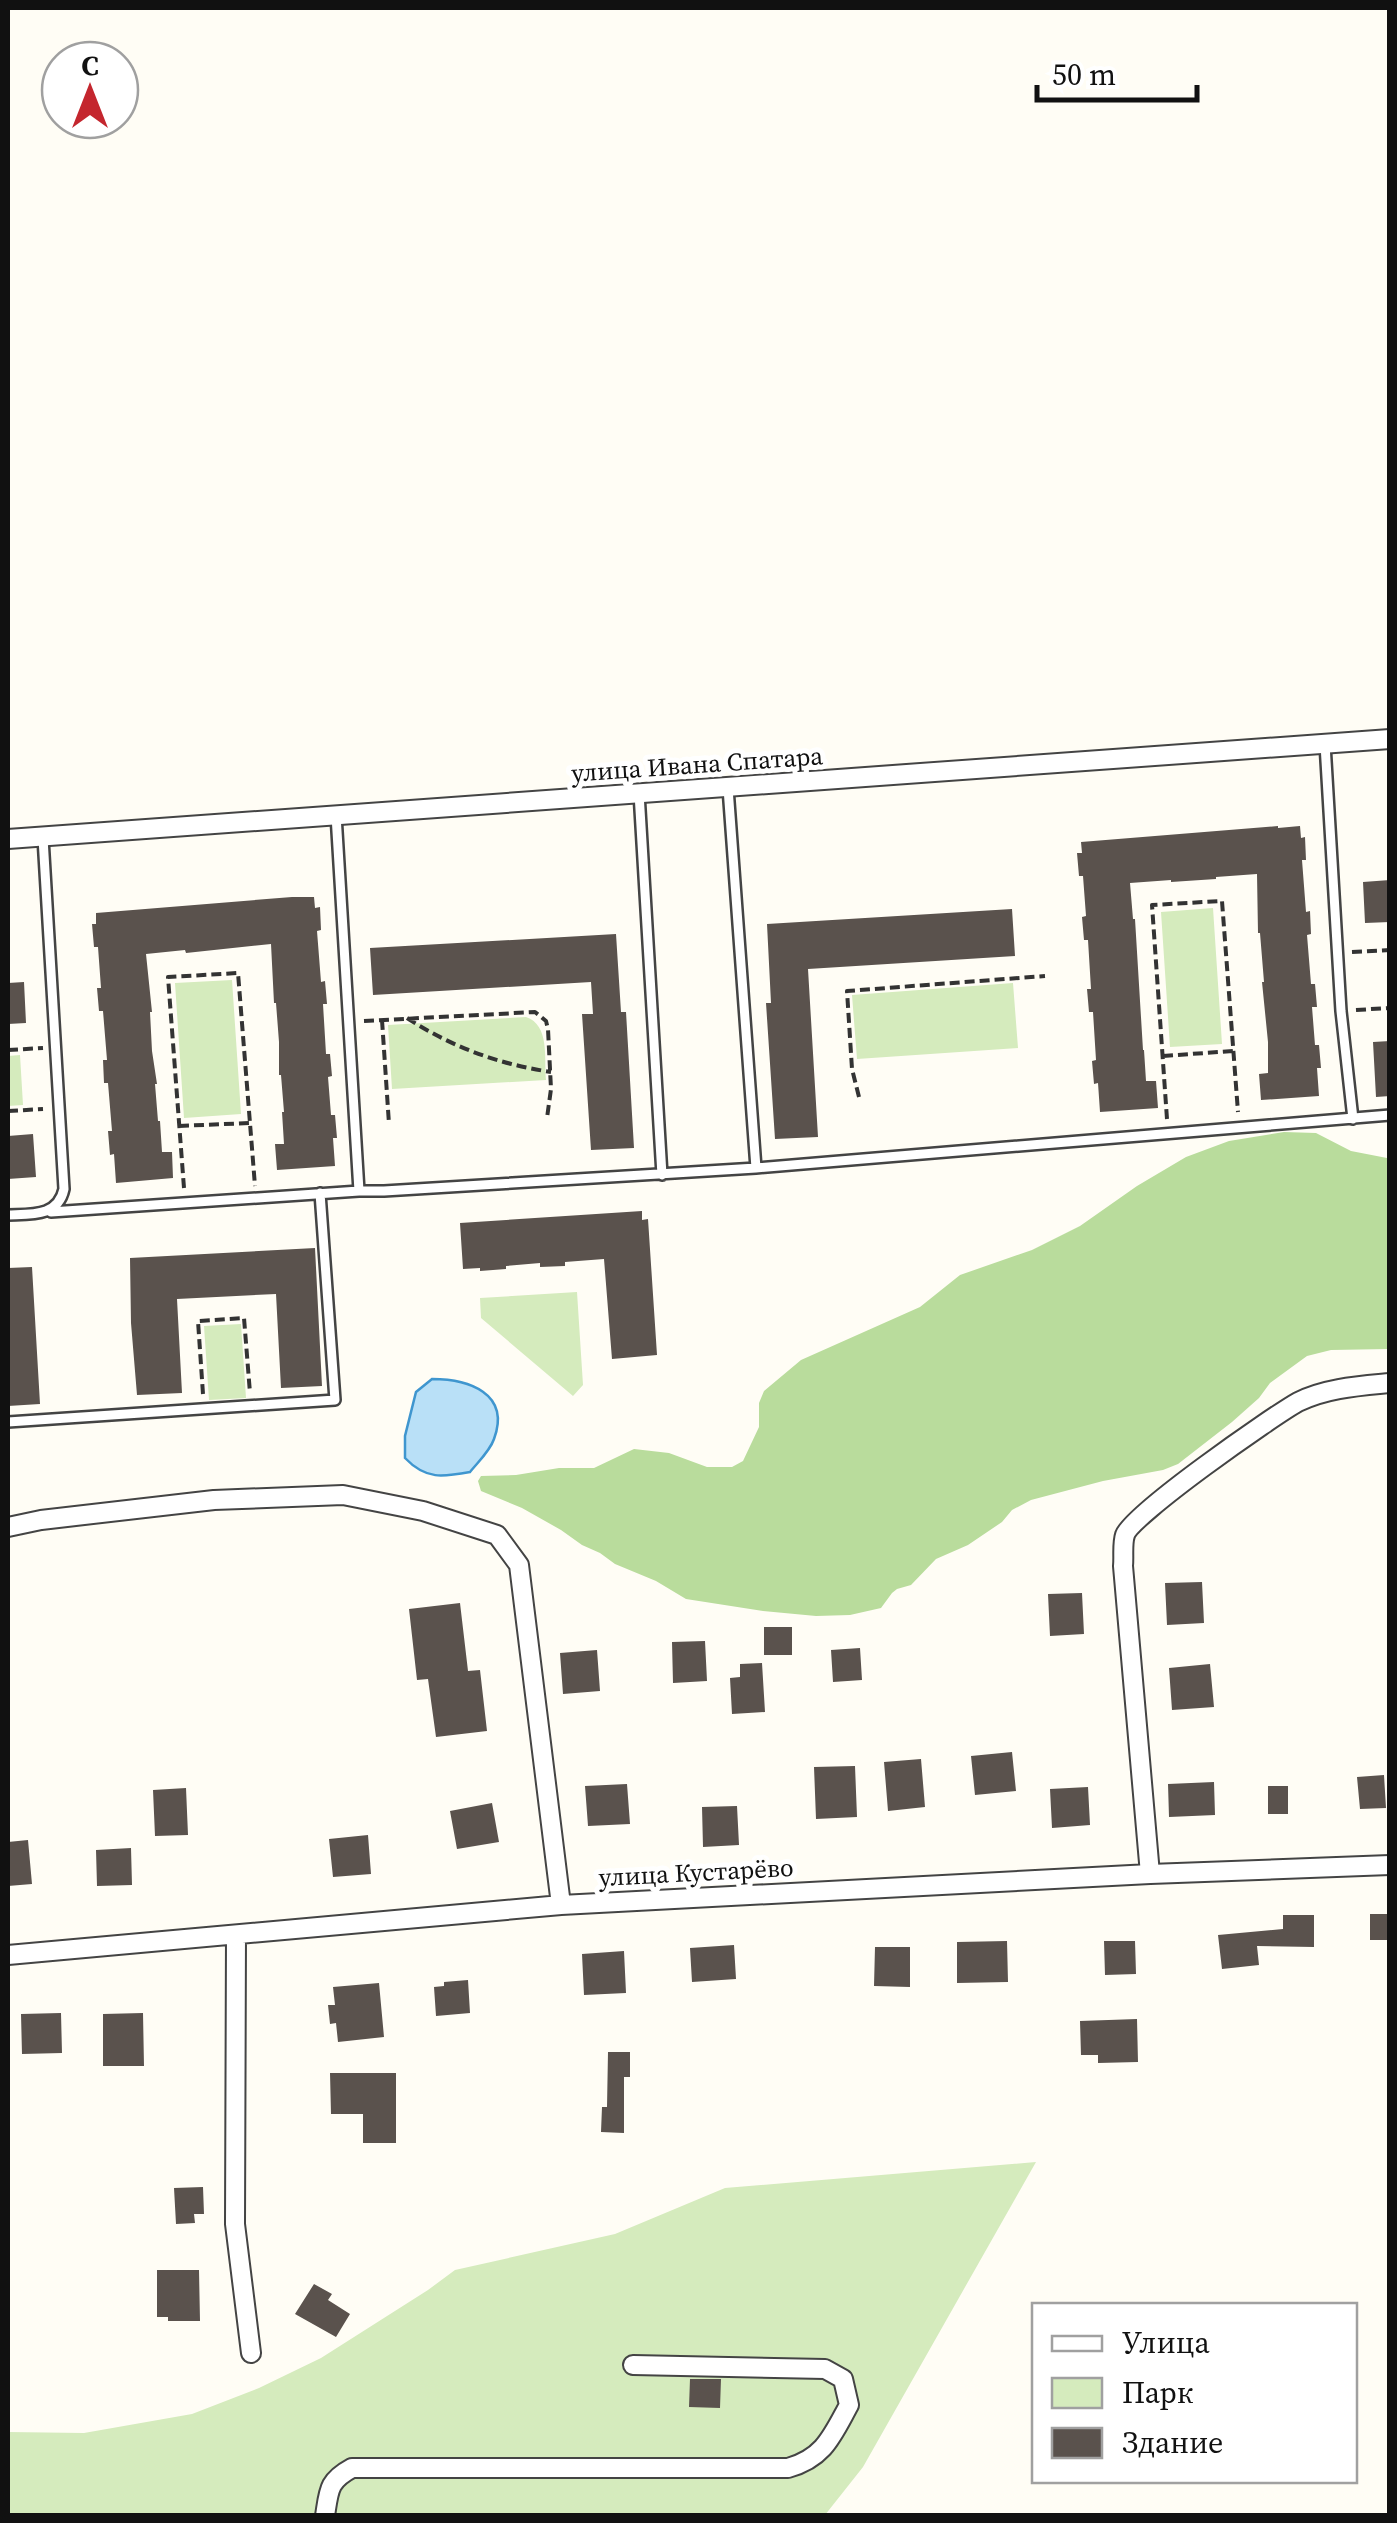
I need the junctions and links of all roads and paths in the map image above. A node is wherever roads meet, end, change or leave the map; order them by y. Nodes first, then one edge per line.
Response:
1 (1390, 739) edge
2 (1325, 744) junction
3 (728, 788) junction
4 (638, 793) junction
5 (336, 815) junction
6 (43, 836) junction
7 (8, 839) edge
8 (1390, 950) edge
9 (1338, 953) junction
10 (1046, 976) dead end
11 (1390, 1008) edge
12 (1342, 1011) junction
13 (407, 1018) junction
14 (382, 1020) junction
15 (349, 1022) junction
16 (56, 1047) junction
17 (8, 1050) edge
18 (1234, 1051) junction
19 (1163, 1056) junction
20 (550, 1072) junction
21 (859, 1097) dead end
22 (60, 1108) junction
23 (8, 1111) edge
24 (1390, 1115) edge
25 (547, 1118) dead end
26 (1353, 1120) junction
27 (250, 1122) junction
28 (388, 1124) dead end
29 (179, 1126) junction
30 (1240, 1128) junction
31 (1168, 1133) junction
32 (756, 1168) junction
33 (662, 1175) junction
34 (359, 1191) junction
35 (320, 1193) junction
36 (256, 1198) junction
37 (185, 1202) junction
38 (48, 1212) junction
39 (8, 1215) edge
40 (1390, 1383) edge
41 (250, 1406) junction
42 (204, 1409) junction
43 (8, 1422) edge
44 (8, 1528) edge
45 (1390, 1865) edge
46 (1150, 1874) junction
47 (561, 1904) junction
48 (236, 1936) junction
49 (8, 1955) edge
50 (251, 2352) dead end
51 (633, 2366) dead end
52 (325, 2516) edge

1 - 2 street, улица Ивана Спатара
2 - 3 street, улица Ивана Спатара
2 - 9 lane
3 - 4 street, улица Ивана Спатара
3 - 32 lane
4 - 5 street, улица Ивана Спатара
4 - 33 lane
5 - 6 street, улица Ивана Спатара
5 - 15 lane
6 - 7 street, улица Ивана Спатара
6 - 16 lane
8 - 9 path
9 - 12 lane
10 - 21 path
11 - 12 path
12 - 26 lane
13 - 14 path
13 - 20 path
13 - 20 path
14 - 15 path
14 - 28 path
15 - 34 lane
16 - 17 path
16 - 22 lane
18 - 19 path
18 - 19 path
18 - 30 path
19 - 31 path
20 - 25 path
22 - 23 path
22 - 38 lane
24 - 26 lane
26 - 30 lane
27 - 29 path
27 - 29 path
27 - 36 path
29 - 37 path
30 - 31 lane
31 - 32 lane
32 - 33 lane
33 - 34 lane
34 - 35 lane
35 - 36 lane
35 - 41 lane
36 - 37 lane
37 - 38 lane
38 - 39 lane
40 - 46 street
41 - 42 lane
41 - 42 path
42 - 43 lane
44 - 47 street
45 - 46 street, улица Кустарёво
46 - 47 street, улица Кустарёво
47 - 48 street, улица Кустарёво
48 - 49 street, улица Кустарёво
48 - 50 street
51 - 52 street

